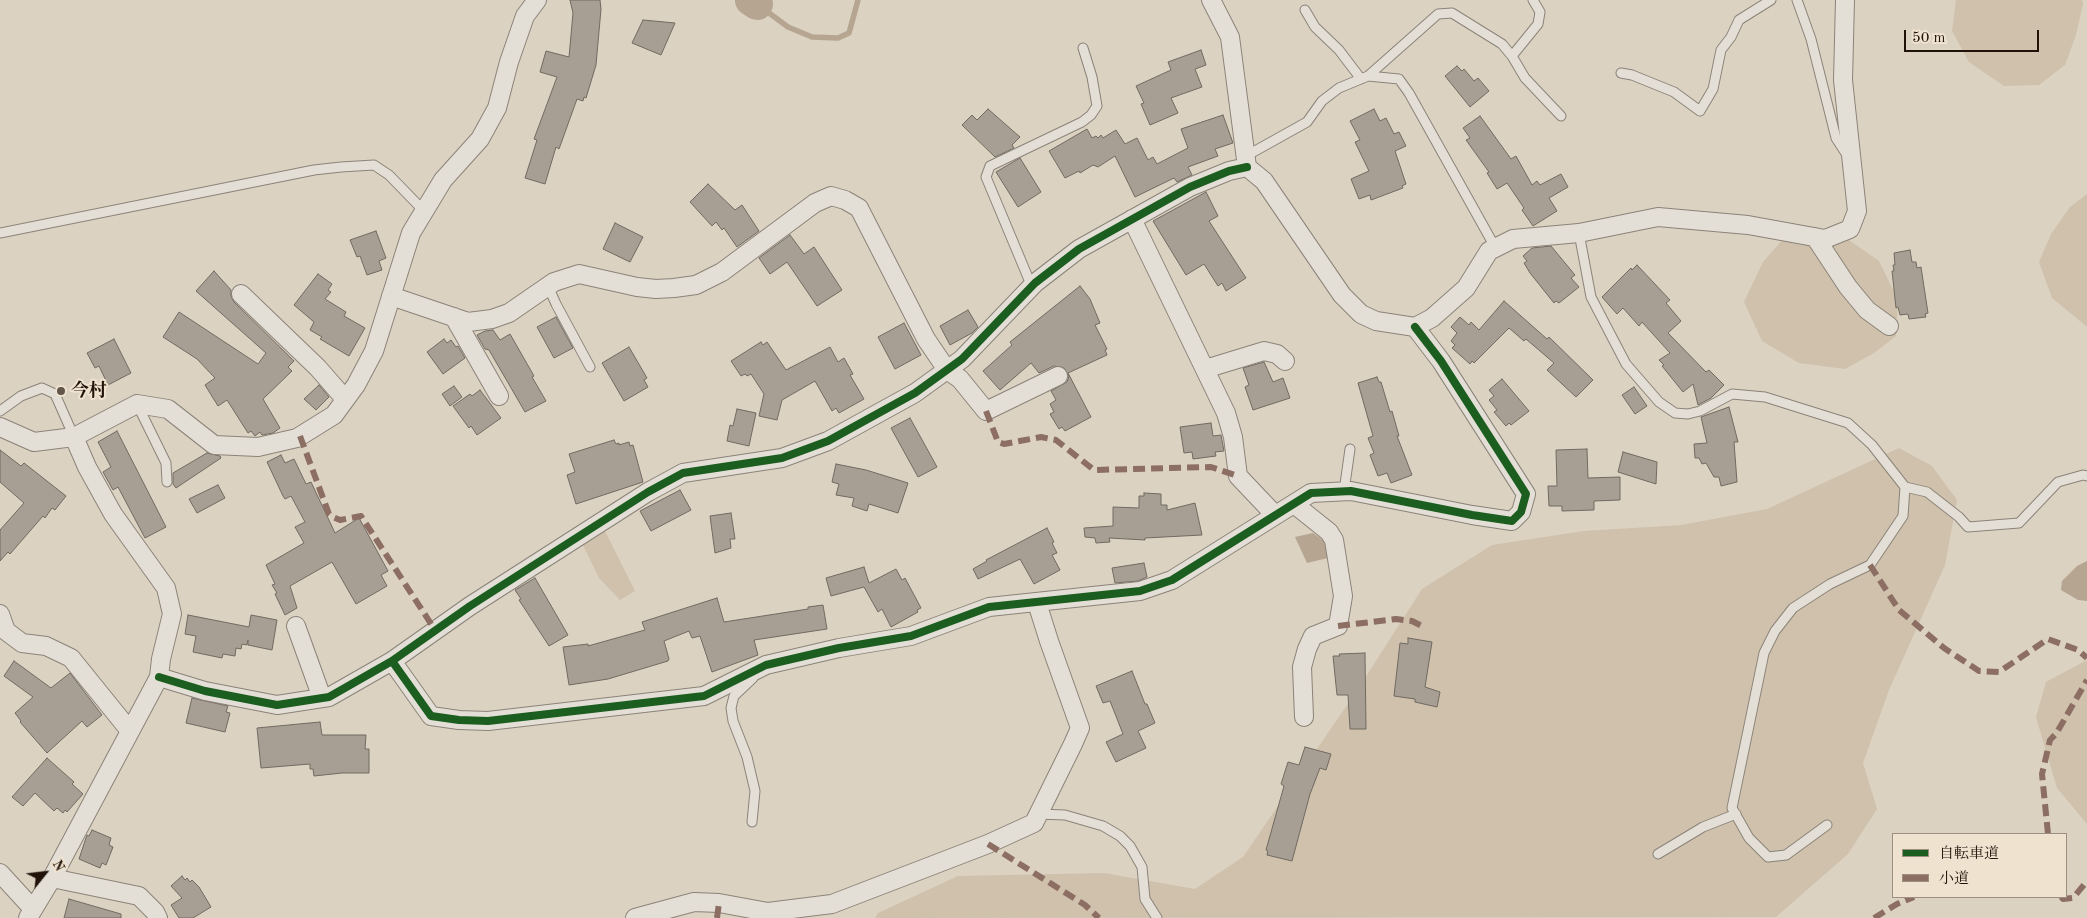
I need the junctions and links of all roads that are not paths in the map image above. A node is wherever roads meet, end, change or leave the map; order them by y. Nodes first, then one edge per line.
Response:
1 (537, 0) edge
2 (1211, 0) edge
3 (1533, 0) edge
4 (1771, 0) edge
5 (1797, 0) edge
6 (1845, 0) edge
7 (1305, 10) dead end
8 (1083, 48) dead end
9 (1512, 56) junction
10 (1621, 73) dead end
11 (1364, 78) junction
12 (1561, 116) dead end
13 (1850, 159) junction
14 (1247, 162) junction
15 (424, 211) junction
16 (1132, 219) junction
17 (0, 233) edge
18 (1579, 233) junction
19 (1815, 237) junction
20 (1495, 247) junction
21 (548, 286) junction
22 (1032, 287) junction
23 (241, 294) dead end
24 (391, 296) junction
25 (454, 318) junction
26 (1889, 326) dead end
27 (1415, 328) junction
28 (1285, 361) dead end
29 (590, 367) dead end
30 (1204, 369) junction
31 (947, 370) junction
32 (1058, 376) dead end
33 (499, 396) dead end
34 (345, 399) junction
35 (137, 404) junction
36 (0, 410) edge
37 (0, 427) edge
38 (74, 437) junction
39 (1350, 448) dead end
40 (2087, 476) edge
41 (167, 482) dead end
42 (1905, 487) junction
43 (1344, 491) junction
44 (1294, 504) junction
45 (1275, 516) junction
46 (1037, 603) junction
47 (0, 614) edge
48 (296, 626) dead end
49 (392, 661) junction
50 (764, 667) junction
51 (159, 677) junction
52 (322, 698) junction
53 (1304, 717) dead end
54 (130, 731) junction
55 (1038, 814) junction
56 (1736, 814) junction
57 (752, 822) dead end
58 (1827, 825) dead end
59 (1658, 854) dead end
60 (0, 873) edge
61 (52, 878) junction
62 (31, 913) edge
63 (158, 918) edge
64 (636, 918) edge
65 (1158, 918) edge

1 - 15 street
2 - 14 street
3 - 9 lane
4 - 10 lane
5 - 13 lane
6 - 13 street
7 - 11 lane
8 - 22 lane
9 - 11 lane
9 - 12 lane
11 - 14 lane
11 - 20 lane
13 - 19 street
14 - 16 street
14 - 27 street
15 - 17 lane
15 - 24 street
16 - 22 street
16 - 30 street
18 - 19 street
18 - 20 street
18 - 42 lane
19 - 26 street
20 - 27 street
21 - 25 street
21 - 29 lane
21 - 31 street
22 - 31 street
23 - 34 street
24 - 25 street
24 - 34 street
25 - 33 street
27 - 43 street
28 - 30 street
30 - 45 street
31 - 32 street
31 - 49 street
34 - 35 street
35 - 38 street
35 - 41 lane
36 - 38 lane
37 - 38 street
38 - 51 street
39 - 43 lane
40 - 42 lane
42 - 56 lane
43 - 44 street
44 - 45 street
44 - 53 street
45 - 46 street
46 - 50 street
46 - 55 street
47 - 54 street
48 - 52 street
49 - 50 street
49 - 52 street
50 - 57 lane
51 - 52 street
51 - 54 street
54 - 61 street
55 - 64 street
55 - 65 lane
56 - 58 lane
56 - 59 lane
60 - 62 street
61 - 62 street
61 - 63 street

